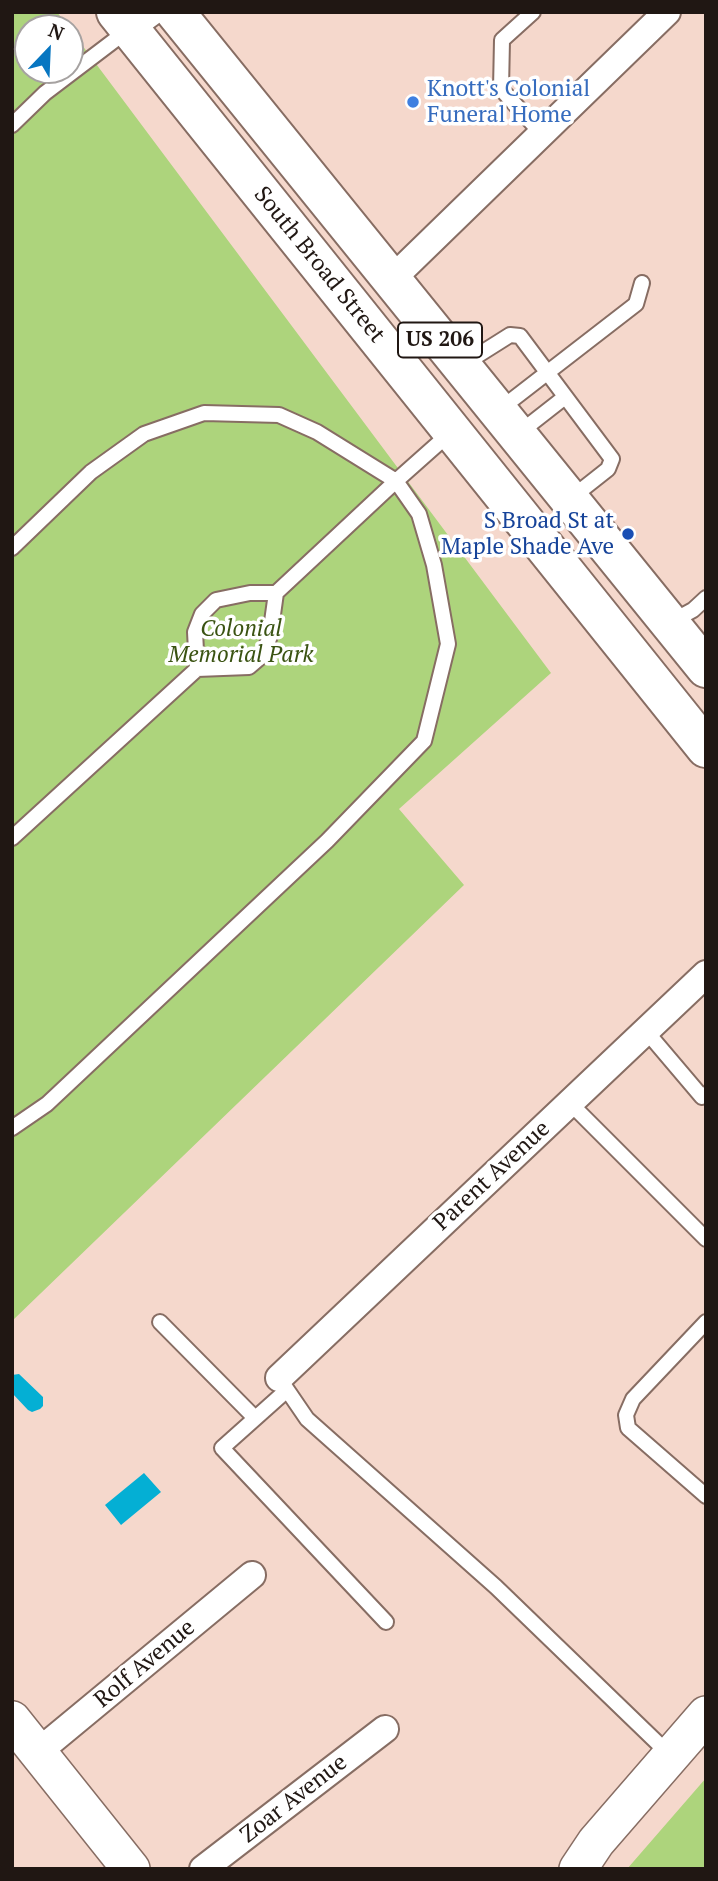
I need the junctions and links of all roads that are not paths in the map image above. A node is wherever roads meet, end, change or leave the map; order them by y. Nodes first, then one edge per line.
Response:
1 (175, 12) edge
2 (533, 12) edge
3 (667, 12) edge
4 (132, 18) edge
5 (12, 125) edge
6 (543, 135) junction
7 (391, 280) junction
8 (642, 284) dead end
9 (461, 366) junction
10 (548, 374) junction
11 (565, 397) junction
12 (507, 423) junction
13 (452, 431) junction
14 (396, 481) junction
15 (569, 500) junction
16 (12, 548) edge
17 (275, 593) junction
18 (706, 598) edge
19 (669, 623) junction
20 (197, 668) junction
21 (706, 668) edge
22 (706, 748) edge
23 (12, 838) edge
24 (706, 974) edge
25 (646, 1031) junction
26 (706, 1094) edge
27 (570, 1102) junction
28 (12, 1128) edge
29 (706, 1238) edge
30 (160, 1322) dead end
31 (706, 1322) edge
32 (283, 1384) junction
33 (255, 1418) junction
34 (706, 1496) edge
35 (252, 1575) dead end
36 (386, 1622) dead end
37 (706, 1715) edge
38 (12, 1720) edge
39 (384, 1729) dead end
40 (38, 1752) junction
41 (670, 1755) junction
42 (131, 1869) edge
43 (203, 1869) edge
44 (578, 1869) edge

1 - 7 main road, South Broad Street / US 206
2 - 6 lane
3 - 6 street
4 - 5 lane
4 - 13 main road, South Broad Street / US 206
6 - 7 street
7 - 9 main road, South Broad Street / US 206
8 - 10 lane
9 - 10 lane
9 - 12 main road, South Broad Street / US 206
10 - 11 lane
10 - 12 lane
11 - 12 lane
11 - 15 lane
12 - 15 main road, South Broad Street / US 206
13 - 14 lane
13 - 22 main road, South Broad Street / US 206
14 - 16 lane
14 - 17 lane
14 - 28 lane
15 - 19 main road, South Broad Street / US 206
17 - 20 lane
17 - 20 lane
18 - 19 lane
19 - 21 main road, South Broad Street / US 206
20 - 23 lane
24 - 25 street, Parent Avenue
25 - 26 lane
25 - 27 street, Parent Avenue
27 - 29 lane
27 - 32 street, Parent Avenue
30 - 33 lane
31 - 34 lane
32 - 33 lane
32 - 41 lane
33 - 36 lane
35 - 40 street, Rolf Avenue
37 - 41 street
38 - 40 street
39 - 43 street, Zoar Avenue
40 - 42 street
41 - 44 street

